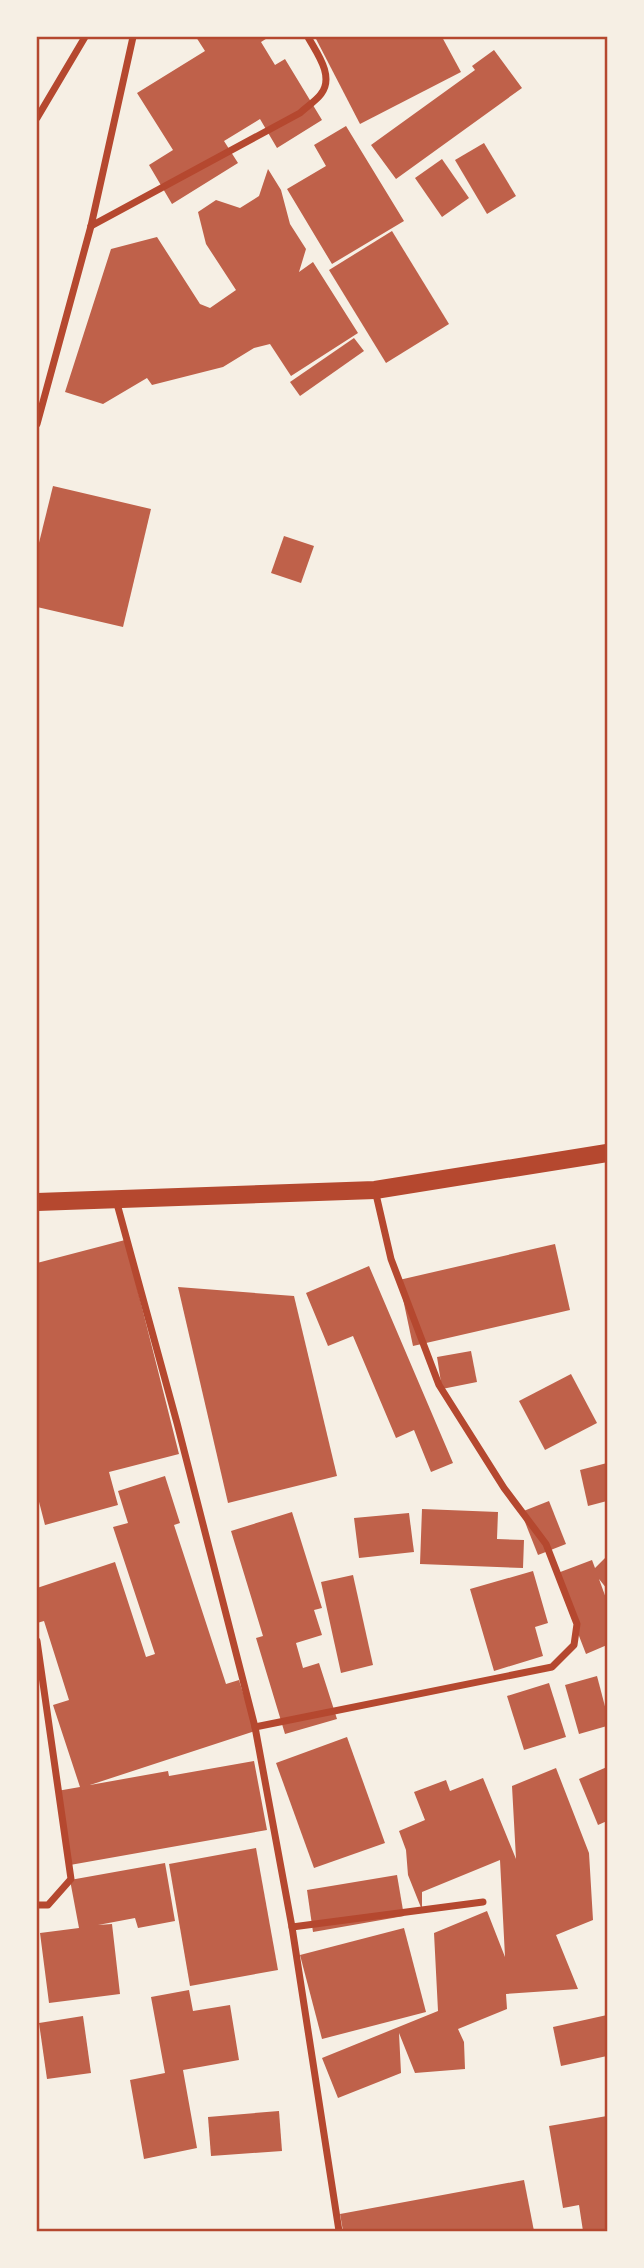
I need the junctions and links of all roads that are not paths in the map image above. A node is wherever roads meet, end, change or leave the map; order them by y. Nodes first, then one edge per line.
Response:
1 (85, 37) edge
2 (132, 37) edge
3 (308, 37) edge
4 (37, 118) edge
5 (91, 226) junction
6 (37, 424) edge
7 (607, 1153) edge
8 (375, 1190) junction
9 (116, 1200) junction
10 (37, 1202) edge
11 (37, 1641) edge
12 (255, 1727) junction
13 (483, 1902) dead end
14 (37, 1905) edge
15 (292, 1927) junction
16 (339, 2231) edge

1 - 4 street
2 - 5 street
3 - 5 street
5 - 6 street
7 - 8 main road
8 - 9 main road
8 - 12 street
9 - 10 main road
9 - 12 street
11 - 14 street
12 - 15 street
13 - 15 street
15 - 16 street

